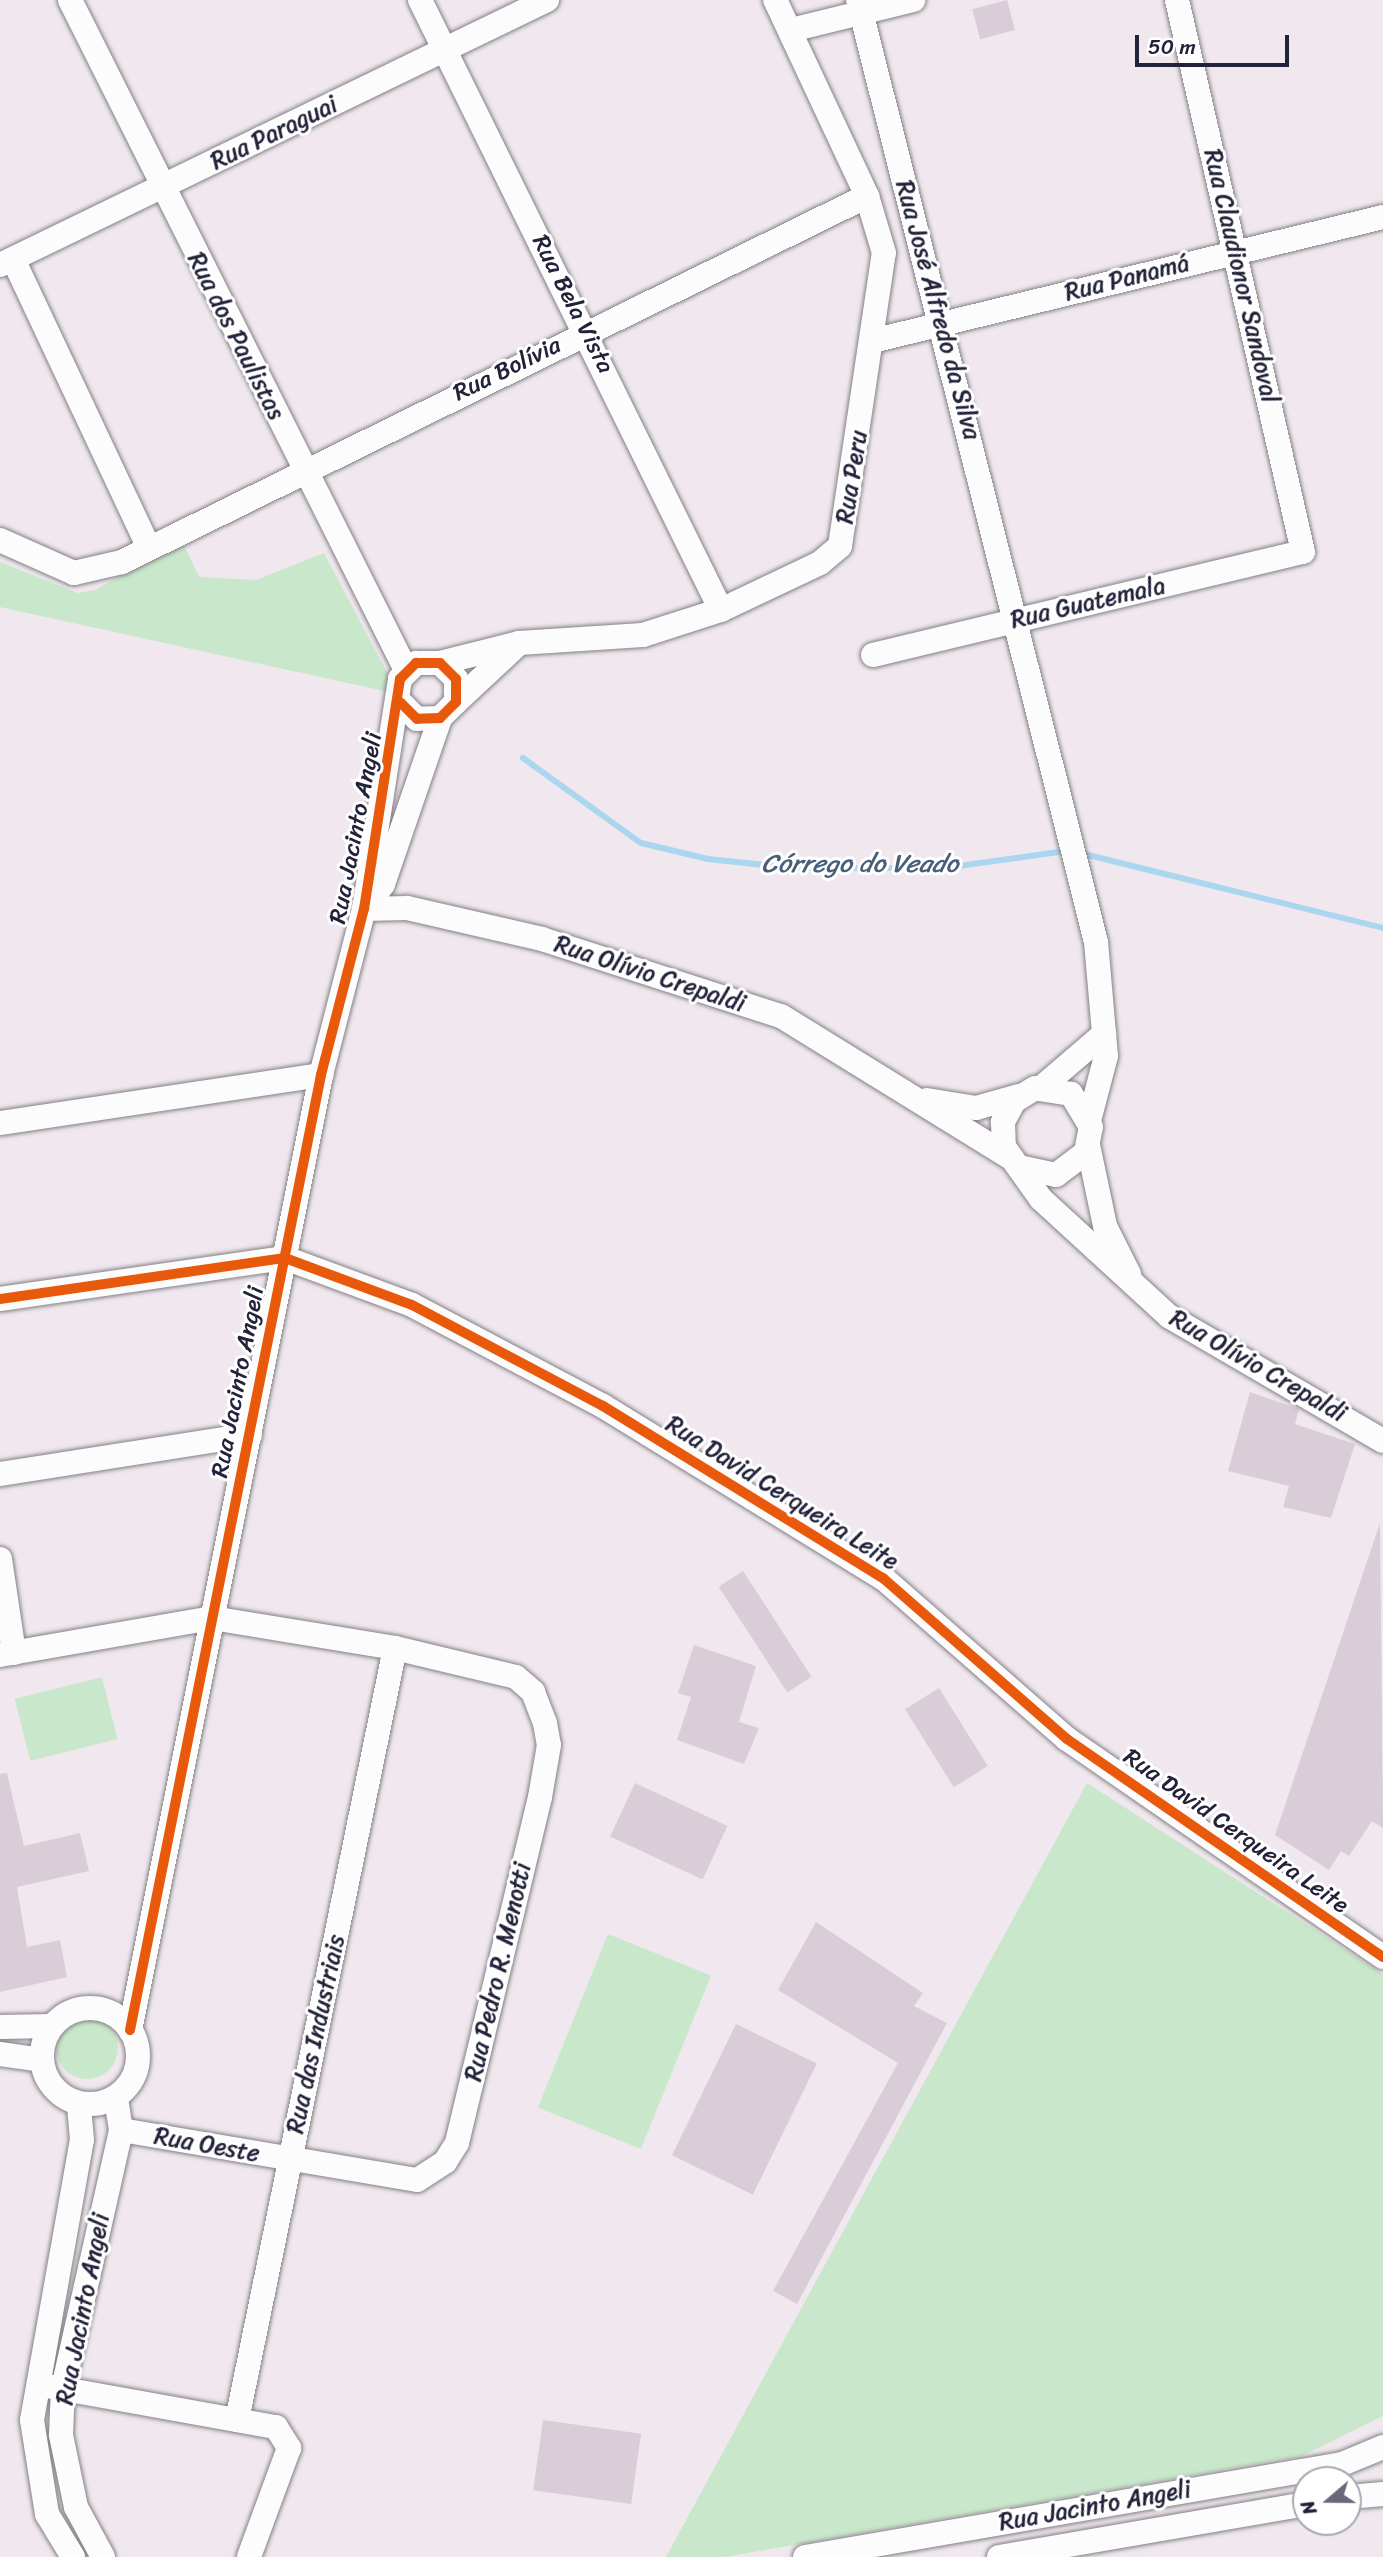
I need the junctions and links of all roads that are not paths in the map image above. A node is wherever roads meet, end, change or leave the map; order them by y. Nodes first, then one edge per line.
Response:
1 (70, 0) edge
2 (420, 0) edge
3 (547, 0) edge
4 (775, 0) edge
5 (913, 0) edge
6 (1177, 0) edge
7 (860, 6) edge
8 (791, 30) junction
9 (444, 50) junction
10 (162, 188) junction
11 (867, 195) junction
12 (1383, 216) edge
13 (1236, 251) junction
14 (6, 262) edge
15 (942, 325) junction
16 (587, 330) junction
17 (872, 341) junction
18 (303, 470) junction
19 (0, 540) edge
20 (149, 548) junction
21 (1303, 552) joint
22 (721, 610) junction
23 (1019, 619) junction
24 (519, 643) junction
25 (873, 655) dead end
26 (440, 663) junction
27 (406, 670) junction
28 (401, 703) junction
29 (448, 710) junction
30 (363, 909) junction
31 (1104, 1034) junction
32 (321, 1075) junction
33 (1031, 1092) junction
34 (916, 1098) junction
35 (0, 1123) edge
36 (1089, 1133) junction
37 (1015, 1162) junction
38 (285, 1258) junction
39 (1136, 1287) junction
40 (0, 1299) edge
41 (250, 1435) junction
42 (1383, 1441) edge
43 (0, 1474) edge
44 (0, 1559) edge
45 (212, 1618) junction
46 (395, 1648) junction
47 (7, 1654) edge
48 (1383, 1957) edge
49 (51, 2026) junction
50 (0, 2027) edge
51 (130, 2030) junction
52 (0, 2054) edge
53 (42, 2060) junction
54 (116, 2097) junction
55 (79, 2103) junction
56 (121, 2130) junction
57 (291, 2159) junction
58 (417, 2180) joint
59 (38, 2386) junction
60 (63, 2388) junction
61 (237, 2420) junction
62 (1383, 2446) edge
63 (1383, 2494) edge
64 (1362, 2496) edge
65 (1292, 2506) edge
66 (73, 2557) edge
67 (103, 2557) edge
68 (249, 2557) edge
69 (805, 2557) edge
70 (999, 2557) edge

1 - 10 street, Rua dos Paulistas
2 - 9 street, Rua Bela Vista
3 - 9 street, Rua Paraguai
4 - 8 street, Rua Peru
5 - 7 street
6 - 13 street, Rua Claudionor Sandoval
7 - 8 street
7 - 15 street, Rua José Alfredo da Silva
8 - 11 street, Rua Peru
9 - 10 street, Rua Paraguai
9 - 16 street, Rua Bela Vista
10 - 14 street, Rua Paraguai
10 - 18 street, Rua dos Paulistas
11 - 16 street, Rua Bolívia
11 - 17 street, Rua Peru
12 - 13 street, Rua Panamá
13 - 15 street, Rua Panamá
13 - 21 street, Rua Claudionor Sandoval
14 - 20 street
15 - 17 street, Rua Panamá
15 - 23 street, Rua José Alfredo da Silva
16 - 18 street, Rua Bolívia
16 - 22 street, Rua Bela Vista
17 - 22 street, Rua Peru
18 - 20 street, Rua Bolívia
18 - 27 street, Rua dos Paulistas
19 - 20 street, Rua Bolívia
21 - 23 street, Rua Guatemala
22 - 24 street, Rua Peru
23 - 25 street, Rua Guatemala
23 - 31 street, Rua José Alfredo da Silva
24 - 26 street, Rua Peru
24 - 29 street
26 - 27 street
26 - 29 street
27 - 28 street
28 - 29 street
28 - 30 street, Rua Jacinto Angeli
29 - 30 street, Rua Jacinto Angeli
30 - 32 street, Rua Jacinto Angeli
30 - 34 street, Rua Olívio Crepaldi
31 - 33 street
31 - 36 street, Rua José Alfredo da Silva
32 - 35 street
32 - 38 street, Rua Jacinto Angeli
33 - 34 street, Rua Olívio Crepaldi
33 - 36 street
33 - 37 street
34 - 37 street, Rua Olívio Crepaldi
36 - 37 street
36 - 39 street, Rua Olívio Crepaldi
37 - 39 street, Rua Olívio Crepaldi
38 - 40 street
38 - 41 street, Rua Jacinto Angeli
38 - 48 street, Rua David Cerqueira Leite
39 - 42 street, Rua Olívio Crepaldi
41 - 43 street
41 - 45 street, Rua Jacinto Angeli
44 - 47 street
45 - 46 street
45 - 47 street
45 - 51 street, Rua Jacinto Angeli
46 - 57 street, Rua das Industriais
46 - 58 street, Rua Pedro R. Menotti
49 - 50 street
49 - 51 street
49 - 53 street
51 - 54 street
52 - 53 street
53 - 55 street
54 - 55 street
54 - 56 street, Rua Jacinto Angeli
55 - 59 street, Rua Jacinto Angeli
56 - 57 street, Rua Oeste
56 - 60 street, Rua Jacinto Angeli
57 - 58 street, Rua Oeste
57 - 61 street, Rua das Industriais
59 - 60 street
59 - 66 street, Rua Jacinto Angeli
60 - 61 street
60 - 67 street, Rua Jacinto Angeli
61 - 68 street
62 - 69 street, Rua Jacinto Angeli
63 - 64 street
65 - 70 street, Rua Jacinto Angeli

